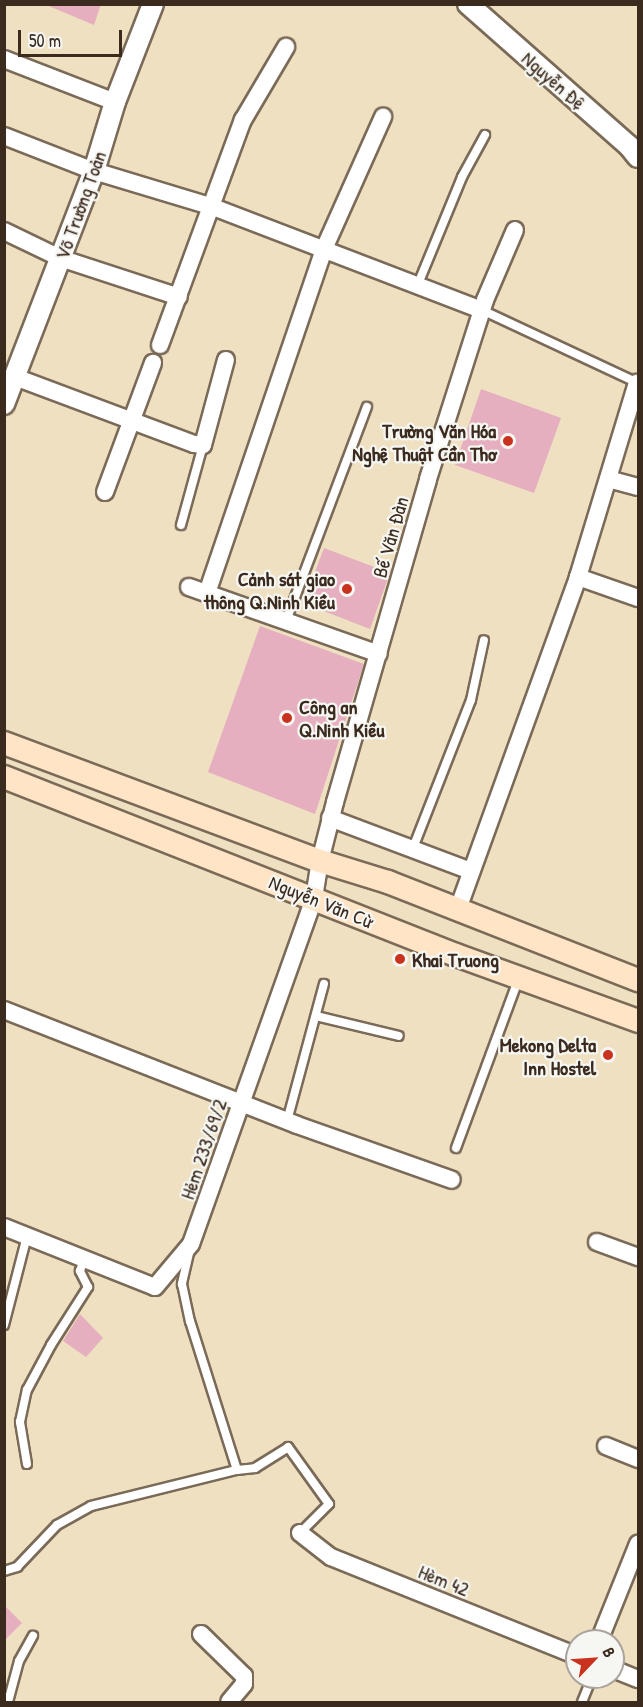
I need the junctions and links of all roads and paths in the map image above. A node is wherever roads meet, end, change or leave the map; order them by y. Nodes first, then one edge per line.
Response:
1 (153, 4) edge
2 (468, 4) edge
3 (286, 47) dead end
4 (4, 59) edge
5 (116, 102) junction
6 (383, 117) dead end
7 (485, 135) dead end
8 (4, 136) edge
9 (639, 157) edge
10 (94, 171) junction
11 (213, 207) junction
12 (515, 230) dead end
13 (4, 231) edge
14 (324, 249) junction
15 (60, 258) junction
16 (418, 284) junction
17 (179, 297) junction
18 (482, 310) junction
19 (160, 345) dead end
20 (226, 360) dead end
21 (153, 363) dead end
22 (15, 377) junction
23 (638, 383) edge
24 (4, 404) edge
25 (367, 407) dead end
26 (132, 419) junction
27 (203, 445) junction
28 (608, 479) junction
29 (639, 487) edge
30 (105, 492) dead end
31 (181, 525) dead end
32 (578, 577) junction
33 (189, 587) dead end
34 (207, 593) junction
35 (639, 598) edge
36 (286, 621) junction
37 (484, 640) dead end
38 (379, 654) junction
39 (4, 743) edge
40 (4, 777) edge
41 (330, 818) junction
42 (413, 848) junction
43 (320, 861) junction
44 (471, 871) junction
45 (314, 898) junction
46 (458, 909) junction
47 (520, 978) junction
48 (639, 980) edge
49 (324, 984) dead end
50 (4, 1010) edge
51 (316, 1016) junction
52 (639, 1021) edge
53 (399, 1036) dead end
54 (242, 1101) junction
55 (287, 1121) junction
56 (456, 1148) dead end
57 (452, 1180) dead end
58 (4, 1227) edge
59 (27, 1236) junction
60 (597, 1242) dead end
61 (191, 1244) junction
62 (639, 1257) edge
63 (84, 1259) junction
64 (4, 1325) edge
65 (606, 1446) dead end
66 (639, 1459) edge
67 (27, 1464) dead end
68 (237, 1470) junction
69 (300, 1533) joint
70 (639, 1544) edge
71 (4, 1570) edge
72 (604, 1629) edge
73 (201, 1634) dead end
74 (33, 1636) dead end
75 (565, 1651) edge
76 (8, 1702) edge
77 (229, 1702) edge

1 - 5 street, Võ Trường Toản
2 - 9 street, Nguyễn Đệ
3 - 11 street
4 - 5 street
5 - 10 street, Võ Trường Toản
6 - 14 street
7 - 16 lane
8 - 10 street
10 - 11 street
10 - 15 street, Võ Trường Toản
11 - 14 street
11 - 17 street
12 - 18 street, Bế Văn Đàn
13 - 15 street
14 - 16 street
14 - 34 street
15 - 17 street
15 - 22 street, Võ Trường Toản
16 - 18 street
17 - 19 street
18 - 23 lane
18 - 38 street, Bế Văn Đàn
20 - 27 street
21 - 26 street
22 - 24 street, Võ Trường Toản
22 - 26 street
23 - 28 street
25 - 36 lane
26 - 27 street
26 - 30 street
27 - 31 lane
28 - 29 street
28 - 32 street
32 - 35 street
32 - 44 street
33 - 34 street
34 - 36 street
36 - 38 street
37 - 42 lane
38 - 41 street, Bế Văn Đàn
39 - 43 main road, Nguyễn Văn Cừ
40 - 45 main road, Nguyễn Văn Cừ
41 - 42 street
41 - 43 street, Bế Văn Đàn
42 - 44 street
43 - 45 street, Hẻm 233/69/2
43 - 46 main road, Nguyễn Văn Cừ
44 - 46 street
45 - 47 main road, Nguyễn Văn Cừ
45 - 54 street, Hẻm 233/69/2
46 - 48 main road, Nguyễn Văn Cừ
47 - 52 main road, Nguyễn Văn Cừ
47 - 56 lane
49 - 51 lane
50 - 54 street
51 - 53 lane
51 - 55 lane
54 - 55 street
54 - 61 street, Hẻm 233/69/2
55 - 57 street
58 - 59 street, Hẻm 233/69/2
59 - 63 street, Hẻm 233/69/2
59 - 64 lane
60 - 62 street
61 - 63 street, Hẻm 233/69/2
61 - 68 lane
63 - 67 lane
65 - 66 street
68 - 69 lane
68 - 71 lane
69 - 75 street, Hèm 42
70 - 72 street
73 - 77 street
74 - 76 lane

